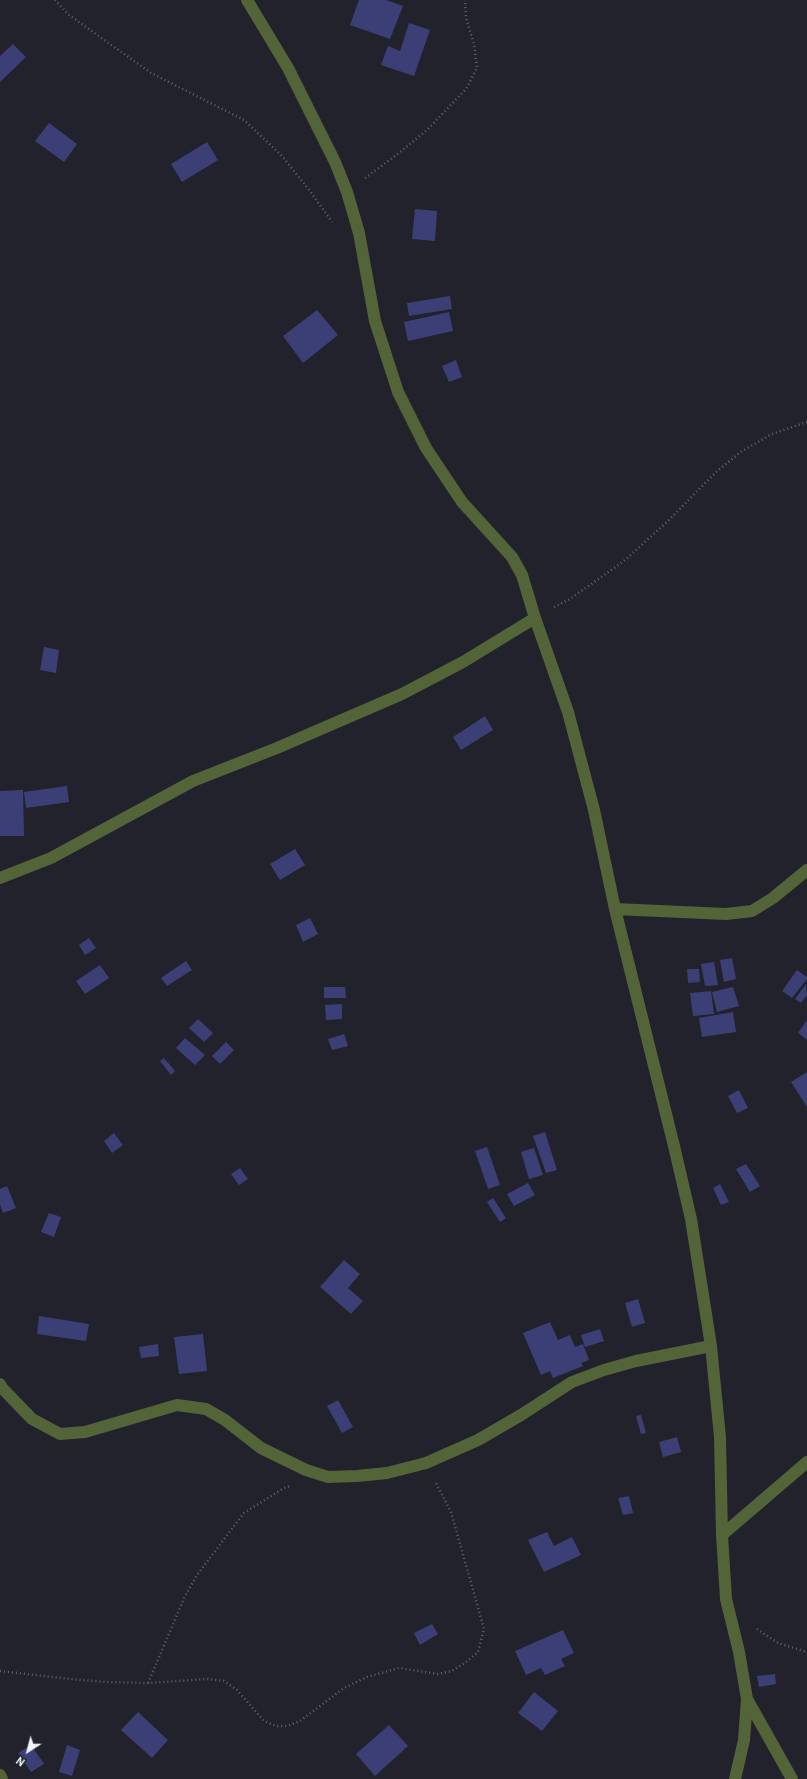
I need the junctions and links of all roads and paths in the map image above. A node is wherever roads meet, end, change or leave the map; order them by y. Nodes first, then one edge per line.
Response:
1 (55, 0) edge
2 (247, 0) edge
3 (465, 0) edge
4 (347, 192) junction
5 (334, 225) dead end
6 (807, 422) edge
7 (535, 618) junction
8 (807, 870) edge
9 (0, 878) edge
10 (615, 909) junction
11 (711, 1346) junction
12 (0, 1384) edge
13 (807, 1462) edge
14 (426, 1463) junction
15 (328, 1477) junction
16 (722, 1535) junction
17 (752, 1624) dead end
18 (807, 1652) edge
19 (0, 1671) edge
20 (148, 1683) junction
21 (747, 1699) junction
22 (0, 1775) edge
23 (2, 1779) edge
24 (735, 1779) edge
25 (792, 1779) edge

1 - 5 path
2 - 4 street
3 - 4 path
4 - 7 street
6 - 7 path
7 - 9 street
7 - 10 street
8 - 10 street
10 - 11 street
11 - 14 street
11 - 16 street
12 - 15 street
13 - 16 street
14 - 15 street
14 - 20 path
15 - 20 path
16 - 21 street
17 - 18 path
19 - 20 path
21 - 24 street
21 - 25 street
22 - 23 street

